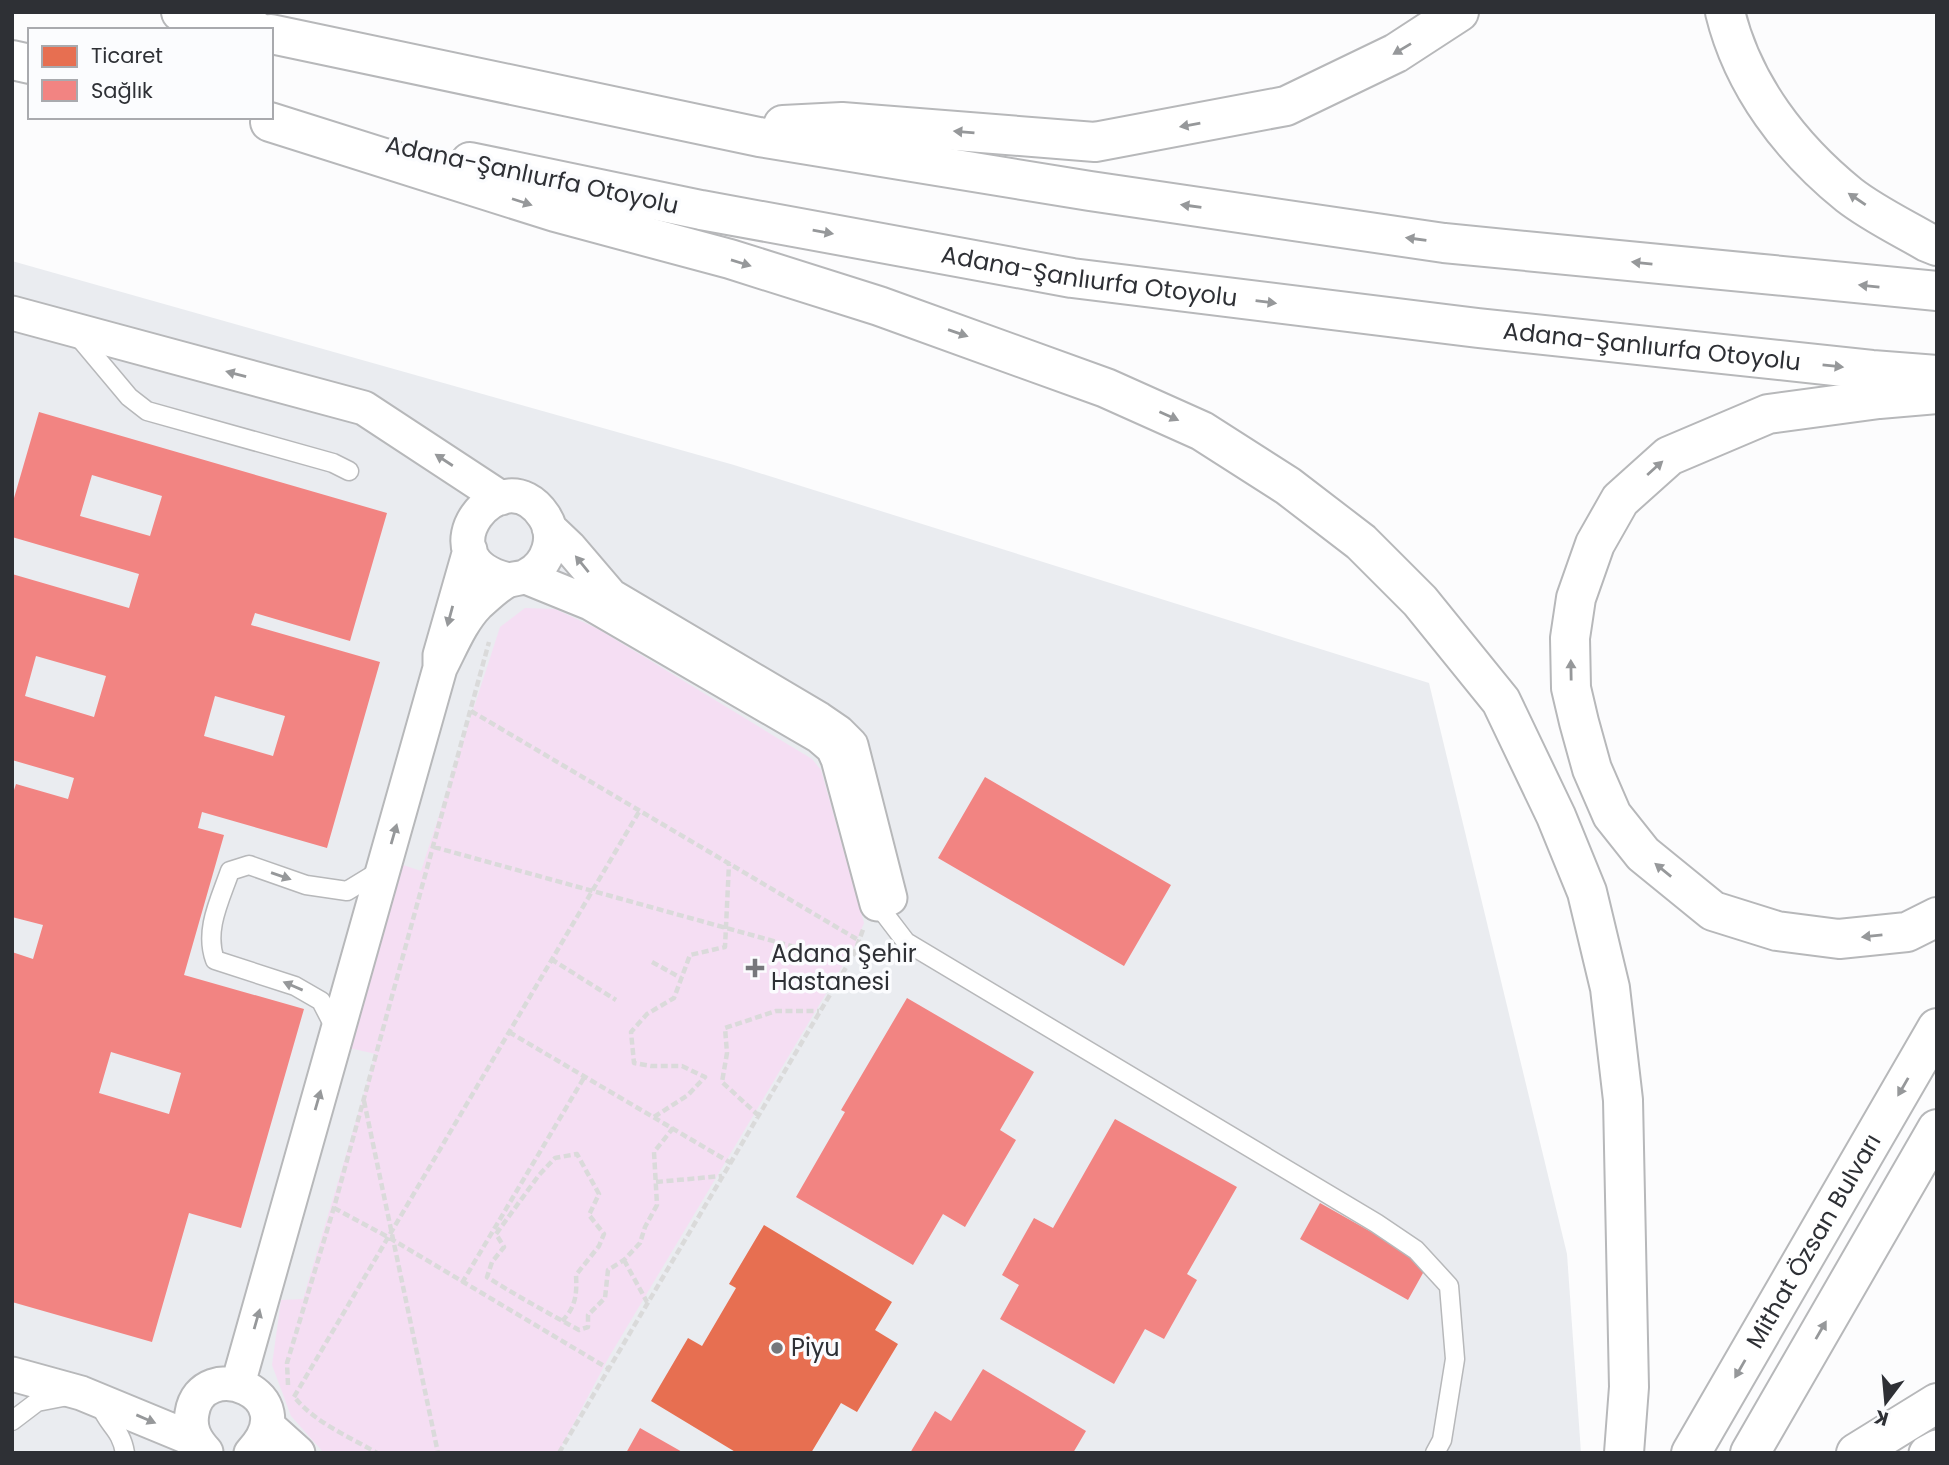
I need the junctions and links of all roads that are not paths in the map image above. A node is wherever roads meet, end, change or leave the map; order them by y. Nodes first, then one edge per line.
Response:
1 (181, 12) edge
2 (1460, 12) edge
3 (1725, 12) edge
4 (247, 28) edge
5 (273, 34) edge
6 (261, 119) edge
7 (716, 128) junction
8 (1937, 246) edge
9 (1937, 291) edge
10 (12, 313) edge
11 (72, 330) junction
12 (1937, 375) edge
13 (1937, 394) edge
14 (349, 471) dead end
15 (501, 498) junction
16 (549, 528) junction
17 (470, 550) junction
18 (518, 578) junction
19 (440, 668) junction
20 (384, 869) junction
21 (871, 911) junction
22 (1937, 917) edge
23 (1937, 1028) edge
24 (338, 1033) junction
25 (1937, 1129) edge
26 (12, 1374) edge
27 (238, 1384) junction
28 (90, 1396) junction
29 (1937, 1403) edge
30 (12, 1421) edge
31 (260, 1439) edge
32 (201, 1446) edge
33 (1937, 1447) edge
34 (125, 1453) edge
35 (298, 1453) edge
36 (1435, 1453) edge
37 (1623, 1453) edge
38 (1691, 1453) edge
39 (1750, 1453) edge
40 (1856, 1453) edge
41 (1926, 1453) edge

1 - 4 main road
2 -> 7 main road
8 -> 3 main road
5 - 7 main road
6 -> 12 main road, Adana-Şanlıurfa Otoyolu
6 -> 37 main road
9 -> 7 main road
10 - 11 street
11 - 14 lane
15 -> 11 street
22 -> 13 main road
15 - 16 street
15 - 17 street
16 - 18 street
21 -> 16 street
17 - 18 street
17 -> 19 street
18 - 19 street
18 - 21 street
20 -> 19 street
20 - 24 street
24 -> 20 lane
21 - 36 lane
23 -> 38 main road, Mithat Özsan Bulvarı
27 -> 24 street
39 -> 25 main road, Mithat Özsan Bulvarı
26 - 28 street
27 - 31 street
27 - 32 street
28 - 30 lane
28 -> 32 street
28 - 34 lane
29 - 40 main road
31 - 35 street
33 - 41 street

